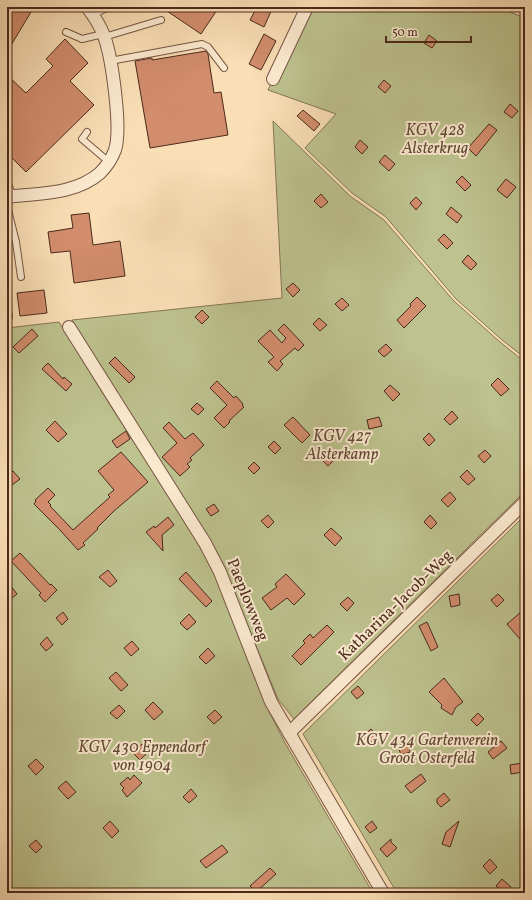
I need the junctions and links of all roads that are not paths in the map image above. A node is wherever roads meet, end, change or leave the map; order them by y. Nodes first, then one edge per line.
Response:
1 (108, 7) edge
2 (307, 7) edge
3 (90, 11) edge
4 (161, 20) dead end
5 (66, 32) dead end
6 (104, 35) junction
7 (110, 61) junction
8 (224, 68) dead end
9 (273, 79) dead end
10 (87, 132) dead end
11 (109, 162) junction
12 (7, 182) edge
13 (9, 200) edge
14 (21, 277) dead end
15 (7, 302) edge
16 (7, 320) edge
17 (69, 327) dead end
18 (525, 502) edge
19 (289, 733) junction
20 (383, 893) edge

1 - 3 lane
2 - 9 street
3 - 6 street
4 - 6 lane
5 - 6 lane
6 - 7 street
7 - 8 lane
7 - 11 street
10 - 11 lane
11 - 13 street
12 - 13 lane
13 - 14 lane
15 - 16 lane
17 - 19 street, Paeplowweg
18 - 19 street, Katharina-Jacob-Weg
19 - 20 street, Paeplowweg

